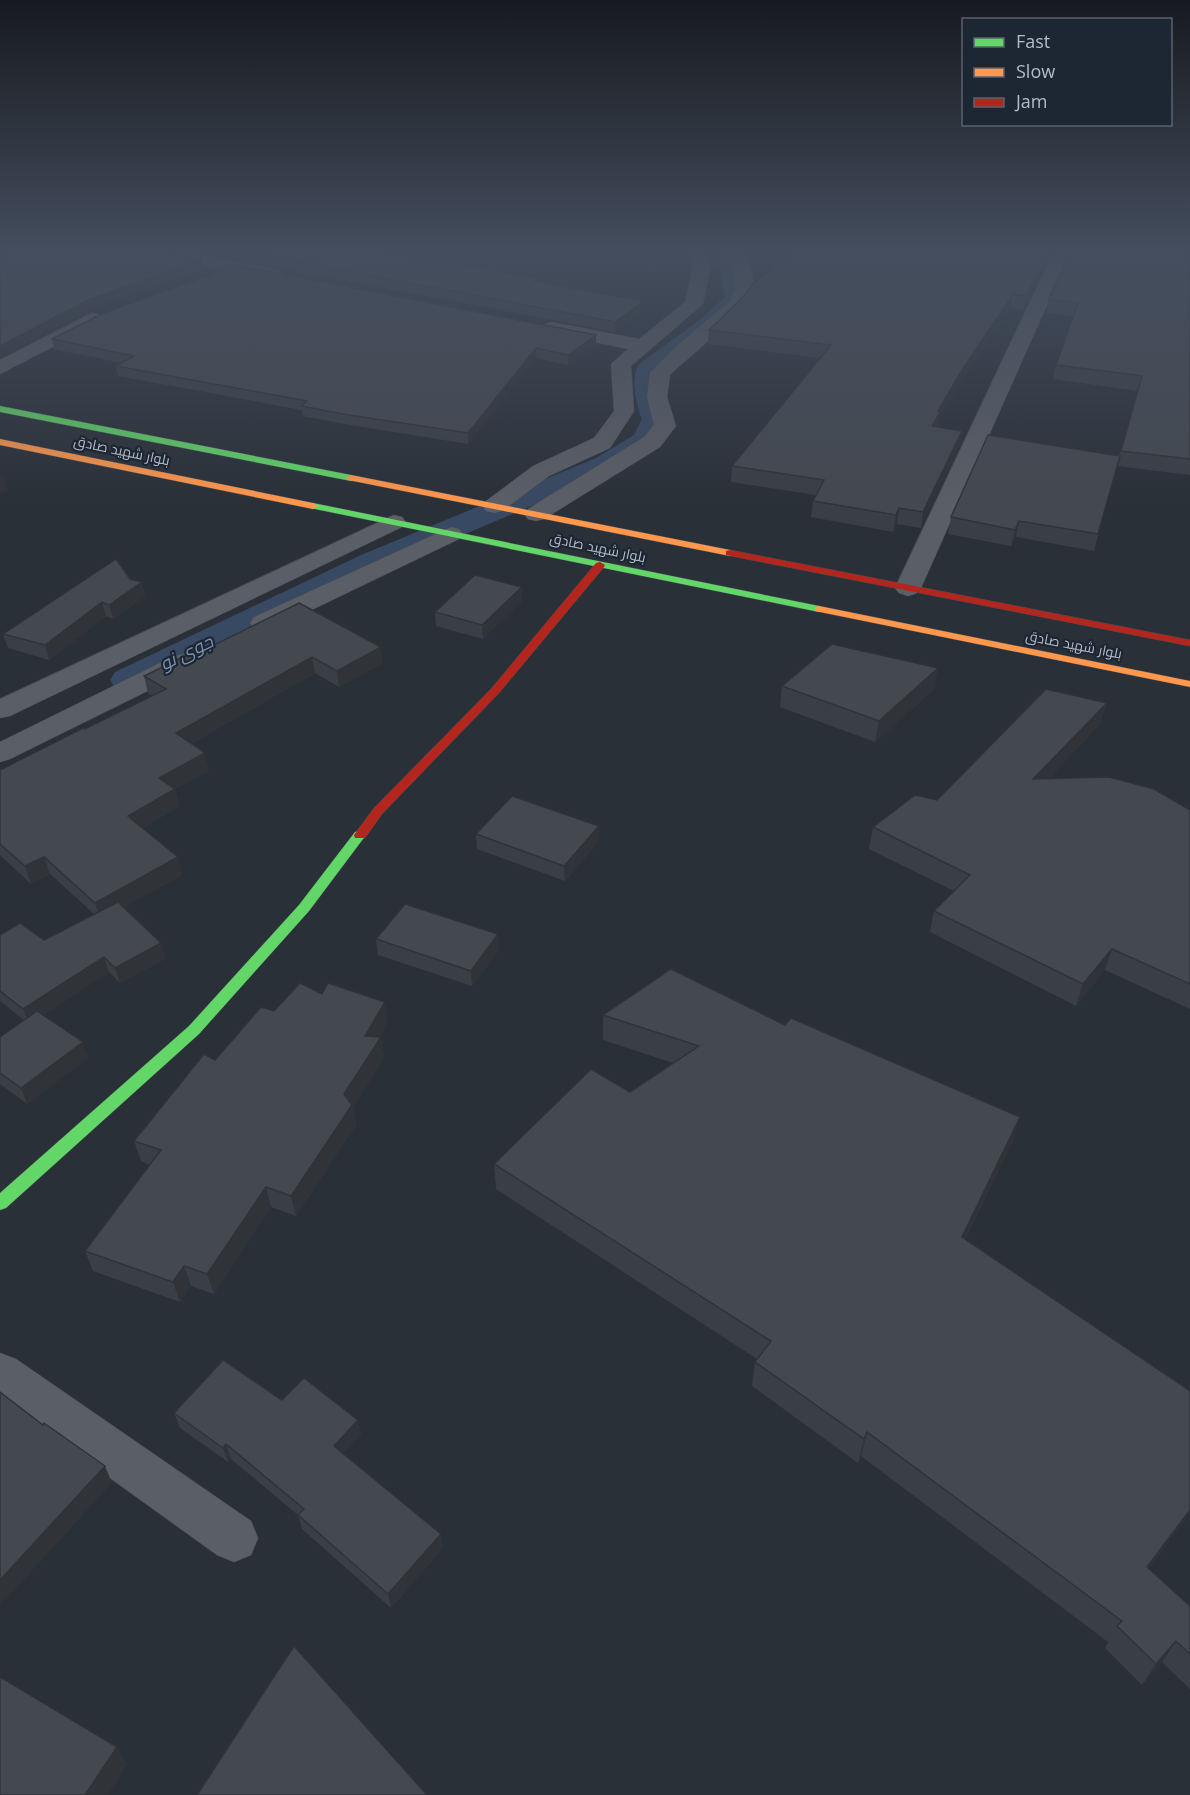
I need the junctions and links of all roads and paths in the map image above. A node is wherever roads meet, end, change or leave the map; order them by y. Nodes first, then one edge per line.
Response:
1 (64, 335) edge
2 (588, 335) edge
3 (657, 335) edge
4 (701, 335) edge
5 (1024, 335) edge
6 (644, 346) junction
7 (0, 368) edge
8 (0, 409) edge
9 (0, 442) edge
10 (494, 506) junction
11 (536, 514) junction
12 (394, 522) junction
13 (451, 534) junction
14 (600, 565) junction
15 (908, 588) junction
16 (244, 633) edge
17 (1190, 642) edge
18 (202, 654) edge
19 (1190, 684) edge
20 (0, 710) edge
21 (0, 753) edge
22 (0, 1203) edge
23 (0, 1373) edge
24 (234, 1538) dead end

1 - 7 street
2 - 6 street
3 - 6 street
4 - 11 street
5 - 15 street
6 - 10 street
8 - 10 main road, بلوار شهید صادق
9 - 12 main road, بلوار شهید صادق
10 - 11 main road, بلوار شهید صادق
11 - 15 main road, بلوار شهید صادق
12 - 13 main road, بلوار شهید صادق
12 - 20 street
13 - 14 main road, بلوار شهید صادق
13 - 16 street
14 - 19 main road, بلوار شهید صادق
14 - 22 main road
15 - 17 main road, بلوار شهید صادق
18 - 21 street
23 - 24 street

